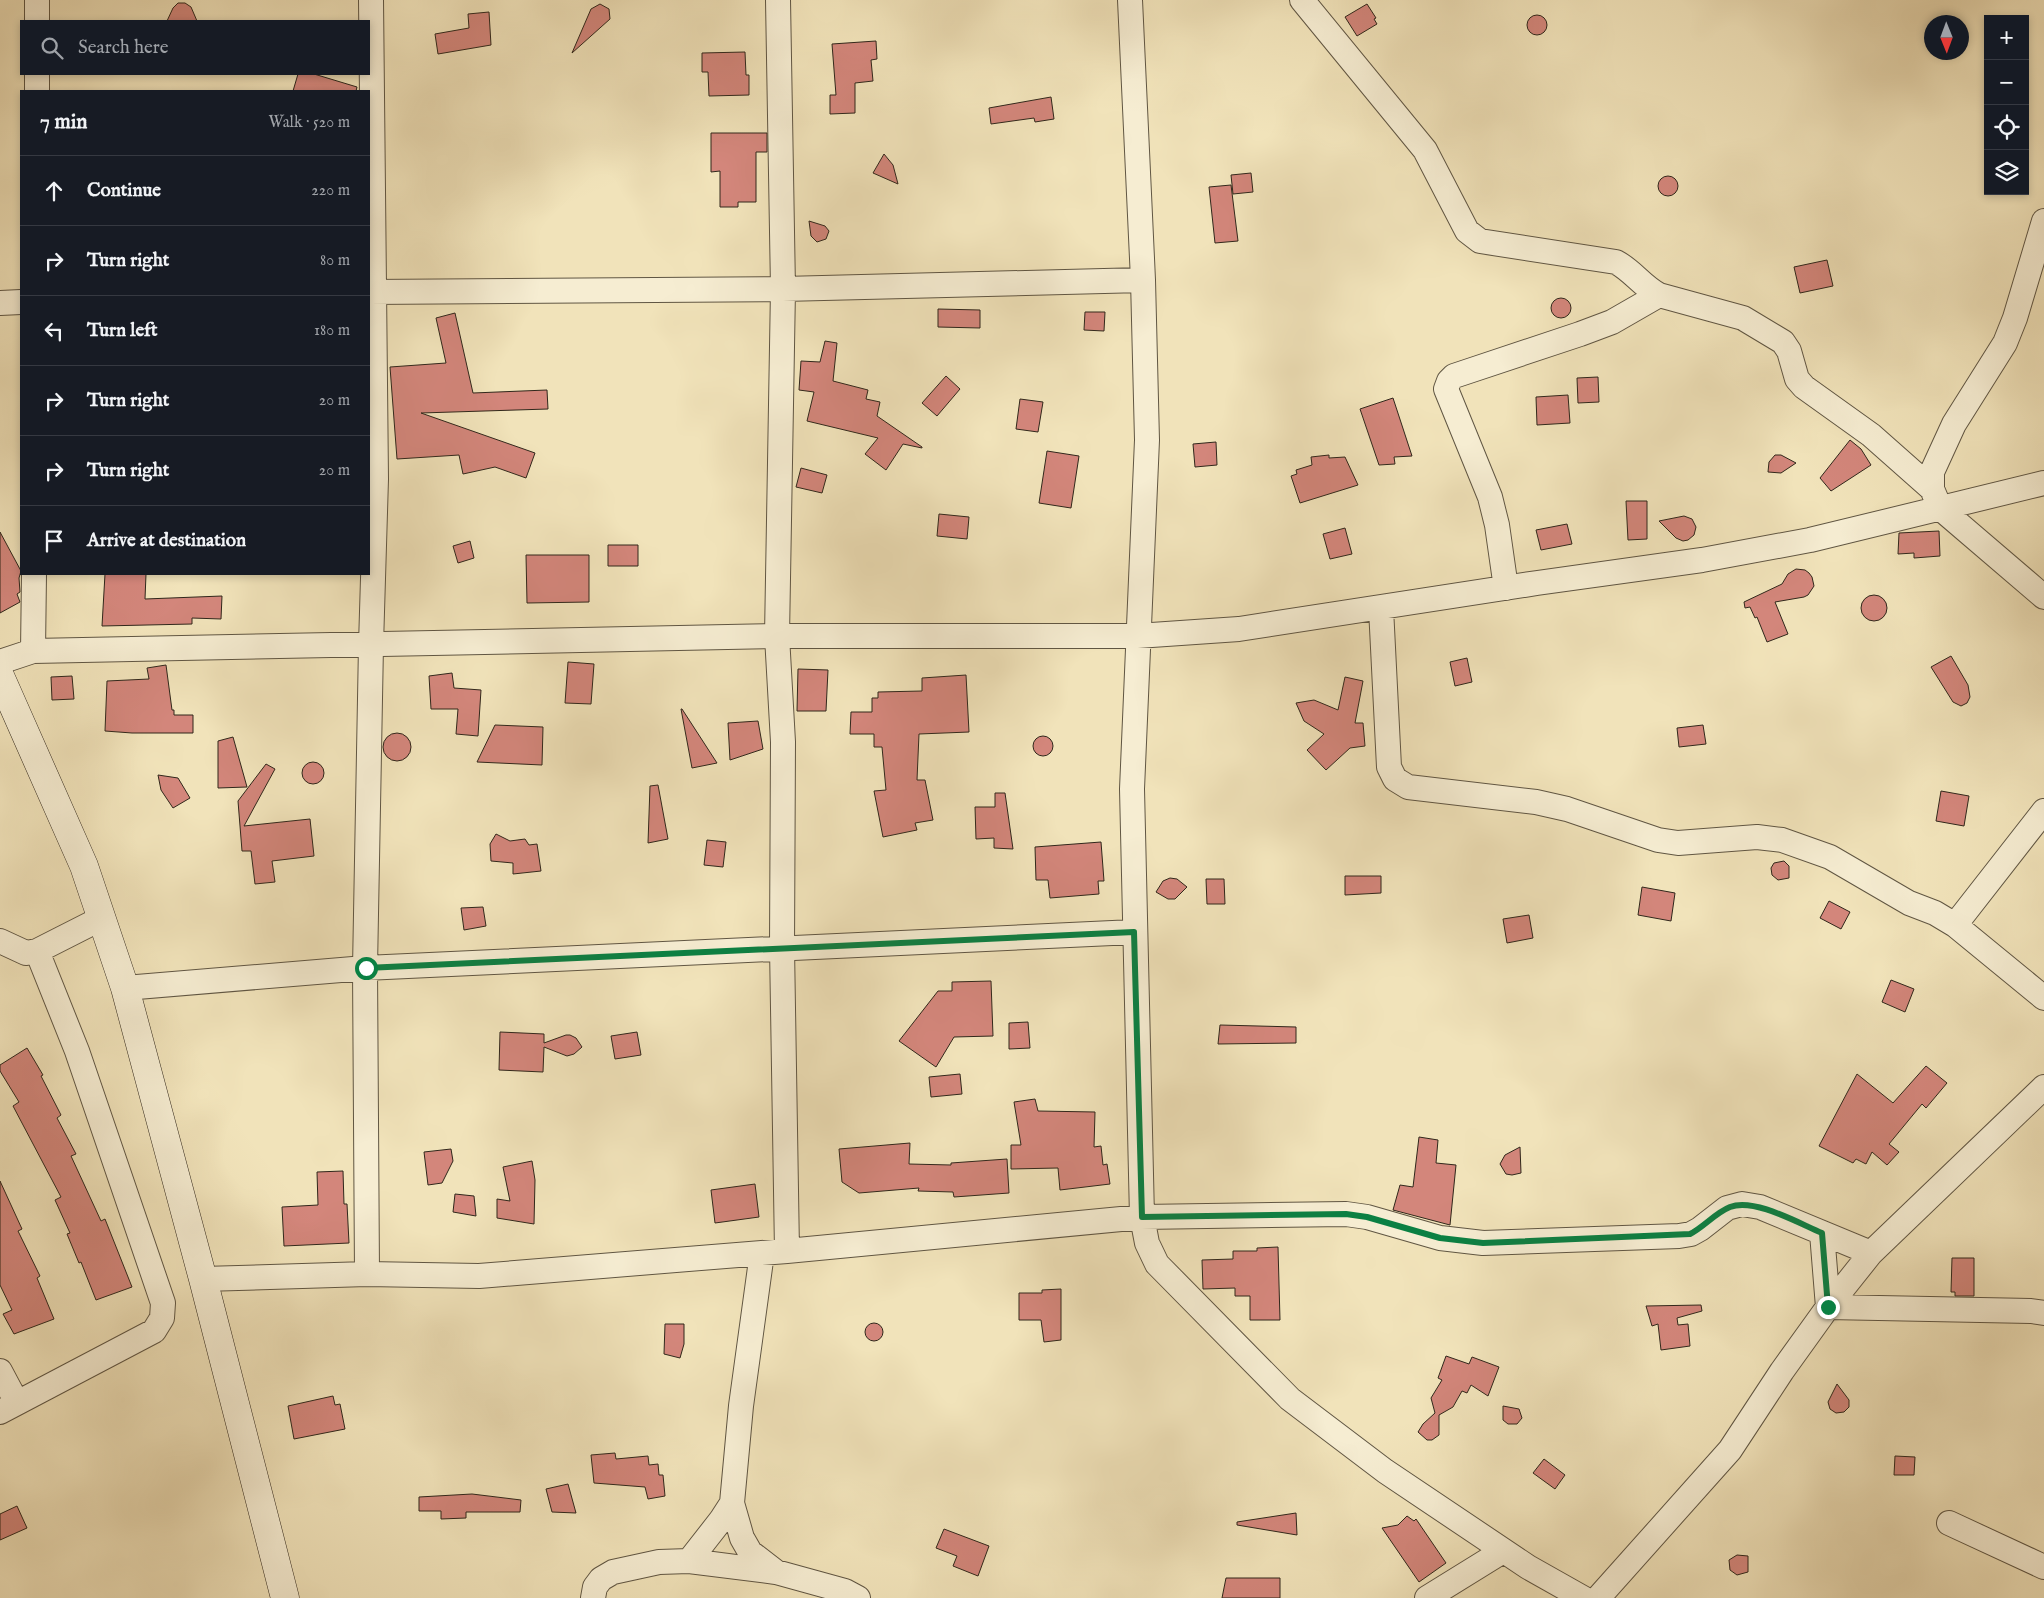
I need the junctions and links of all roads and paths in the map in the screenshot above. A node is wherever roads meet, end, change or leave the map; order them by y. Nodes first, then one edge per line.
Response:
1 (37, 0) edge
2 (371, 0) edge
3 (778, 0) edge
4 (1130, 0) edge
5 (1302, 0) edge
6 (37, 20) edge
7 (37, 75) edge
8 (37, 90) edge
9 (2044, 221) edge
10 (1143, 280) junction
11 (784, 289) junction
12 (371, 292) edge
13 (1659, 295) junction
14 (0, 302) edge
15 (20, 302) edge
16 (2044, 483) edge
17 (1936, 498) junction
18 (34, 575) edge
19 (1506, 588) junction
20 (2044, 597) edge
21 (1381, 608) junction
22 (777, 636) junction
23 (1137, 636) junction
24 (370, 645) junction
25 (33, 651) junction
26 (0, 662) edge
27 (0, 676) edge
28 (2044, 811) edge
29 (102, 918) junction
30 (1956, 925) junction
31 (1134, 932) junction
32 (0, 941) edge
33 (782, 947) junction
34 (37, 951) junction
35 (366, 968) junction
36 (126, 988) junction
37 (2044, 998) edge
38 (2044, 1087) edge
39 (1142, 1217) junction
40 (1822, 1233) junction
41 (787, 1252) junction
42 (1871, 1253) junction
43 (762, 1254) junction
44 (367, 1274) junction
45 (203, 1279) junction
46 (1828, 1307) junction
47 (2044, 1313) edge
48 (0, 1370) edge
49 (8, 1408) edge
50 (732, 1503) junction
51 (1949, 1523) dead end
52 (1504, 1551) junction
53 (689, 1561) junction
54 (2044, 1567) edge
55 (776, 1572) junction
56 (284, 1598) edge
57 (593, 1598) edge
58 (858, 1598) edge
59 (1427, 1598) edge
60 (1582, 1598) edge
61 (1598, 1598) edge

1 - 6 street
2 - 12 street
3 - 11 street
4 - 10 street
5 - 13 street
7 - 8 street
9 - 17 street
10 - 11 street
10 - 23 street
11 - 12 street
11 - 22 street
12 - 24 street
13 - 17 street
13 - 19 street
14 - 15 street
16 - 17 street
17 - 19 street
17 - 20 street
18 - 25 street
19 - 21 street
21 - 23 street
21 - 30 street
22 - 23 street
22 - 24 street
22 - 33 street
23 - 31 street
24 - 25 street
24 - 35 street
25 - 26 street
27 - 29 main road
28 - 30 street
29 - 34 street
29 - 36 main road
30 - 37 street
31 - 33 street
31 - 39 street
32 - 34 street
33 - 35 street
33 - 41 street
34 - 49 street
35 - 36 street
35 - 44 street
36 - 45 main road
38 - 42 street
39 - 40 street
39 - 41 street
39 - 52 street
40 - 42 street
40 - 46 street
41 - 43 street
42 - 46 street
43 - 44 street
43 - 50 street
44 - 45 street
45 - 56 main road
46 - 47 street
46 - 61 street
48 - 49 street
50 - 53 street
50 - 55 street
51 - 54 street
52 - 59 street
52 - 60 street
53 - 55 street
53 - 57 street
55 - 58 street

